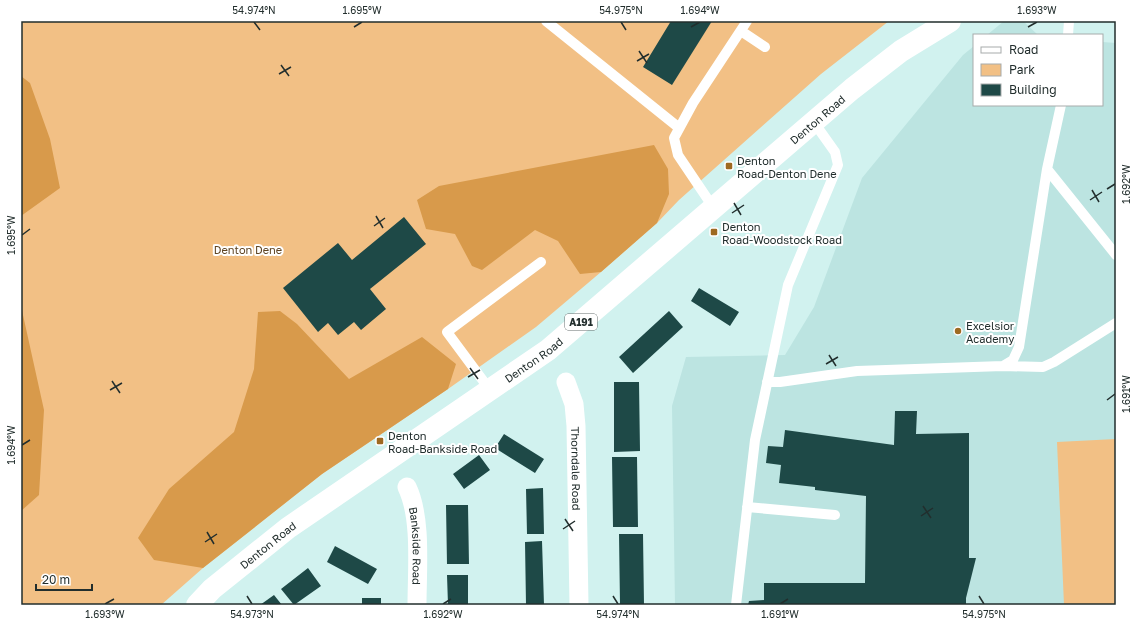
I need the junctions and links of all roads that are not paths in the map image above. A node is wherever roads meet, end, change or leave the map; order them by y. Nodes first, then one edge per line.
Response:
1 (546, 21) edge
2 (747, 21) edge
3 (950, 21) edge
4 (1069, 21) edge
5 (741, 31) junction
6 (1068, 34) edge
7 (765, 47) dead end
8 (1061, 106) edge
9 (813, 121) junction
10 (678, 127) junction
11 (1047, 169) junction
12 (713, 207) junction
13 (1116, 254) edge
14 (540, 262) dead end
15 (1116, 323) edge
16 (1003, 366) junction
17 (566, 382) dead end
18 (767, 382) junction
19 (490, 390) junction
20 (407, 487) dead end
21 (747, 507) junction
22 (835, 515) dead end
23 (197, 605) edge
24 (418, 605) edge
25 (579, 605) edge
26 (736, 605) edge

1 - 10 lane
2 - 5 lane
3 - 9 main road, Denton Road / A191
4 - 6 lane
5 - 7 lane
5 - 10 lane
8 - 11 lane
9 - 12 main road, Denton Road / A191
9 - 18 lane
10 - 12 lane
11 - 13 lane
11 - 16 lane
12 - 19 main road, Denton Road / A191
14 - 19 lane
15 - 16 lane
16 - 18 lane
17 - 25 street, Thorndale Road
18 - 21 lane
19 - 23 main road, Denton Road / A191
20 - 24 street, Bankside Road
21 - 22 lane
21 - 26 lane

